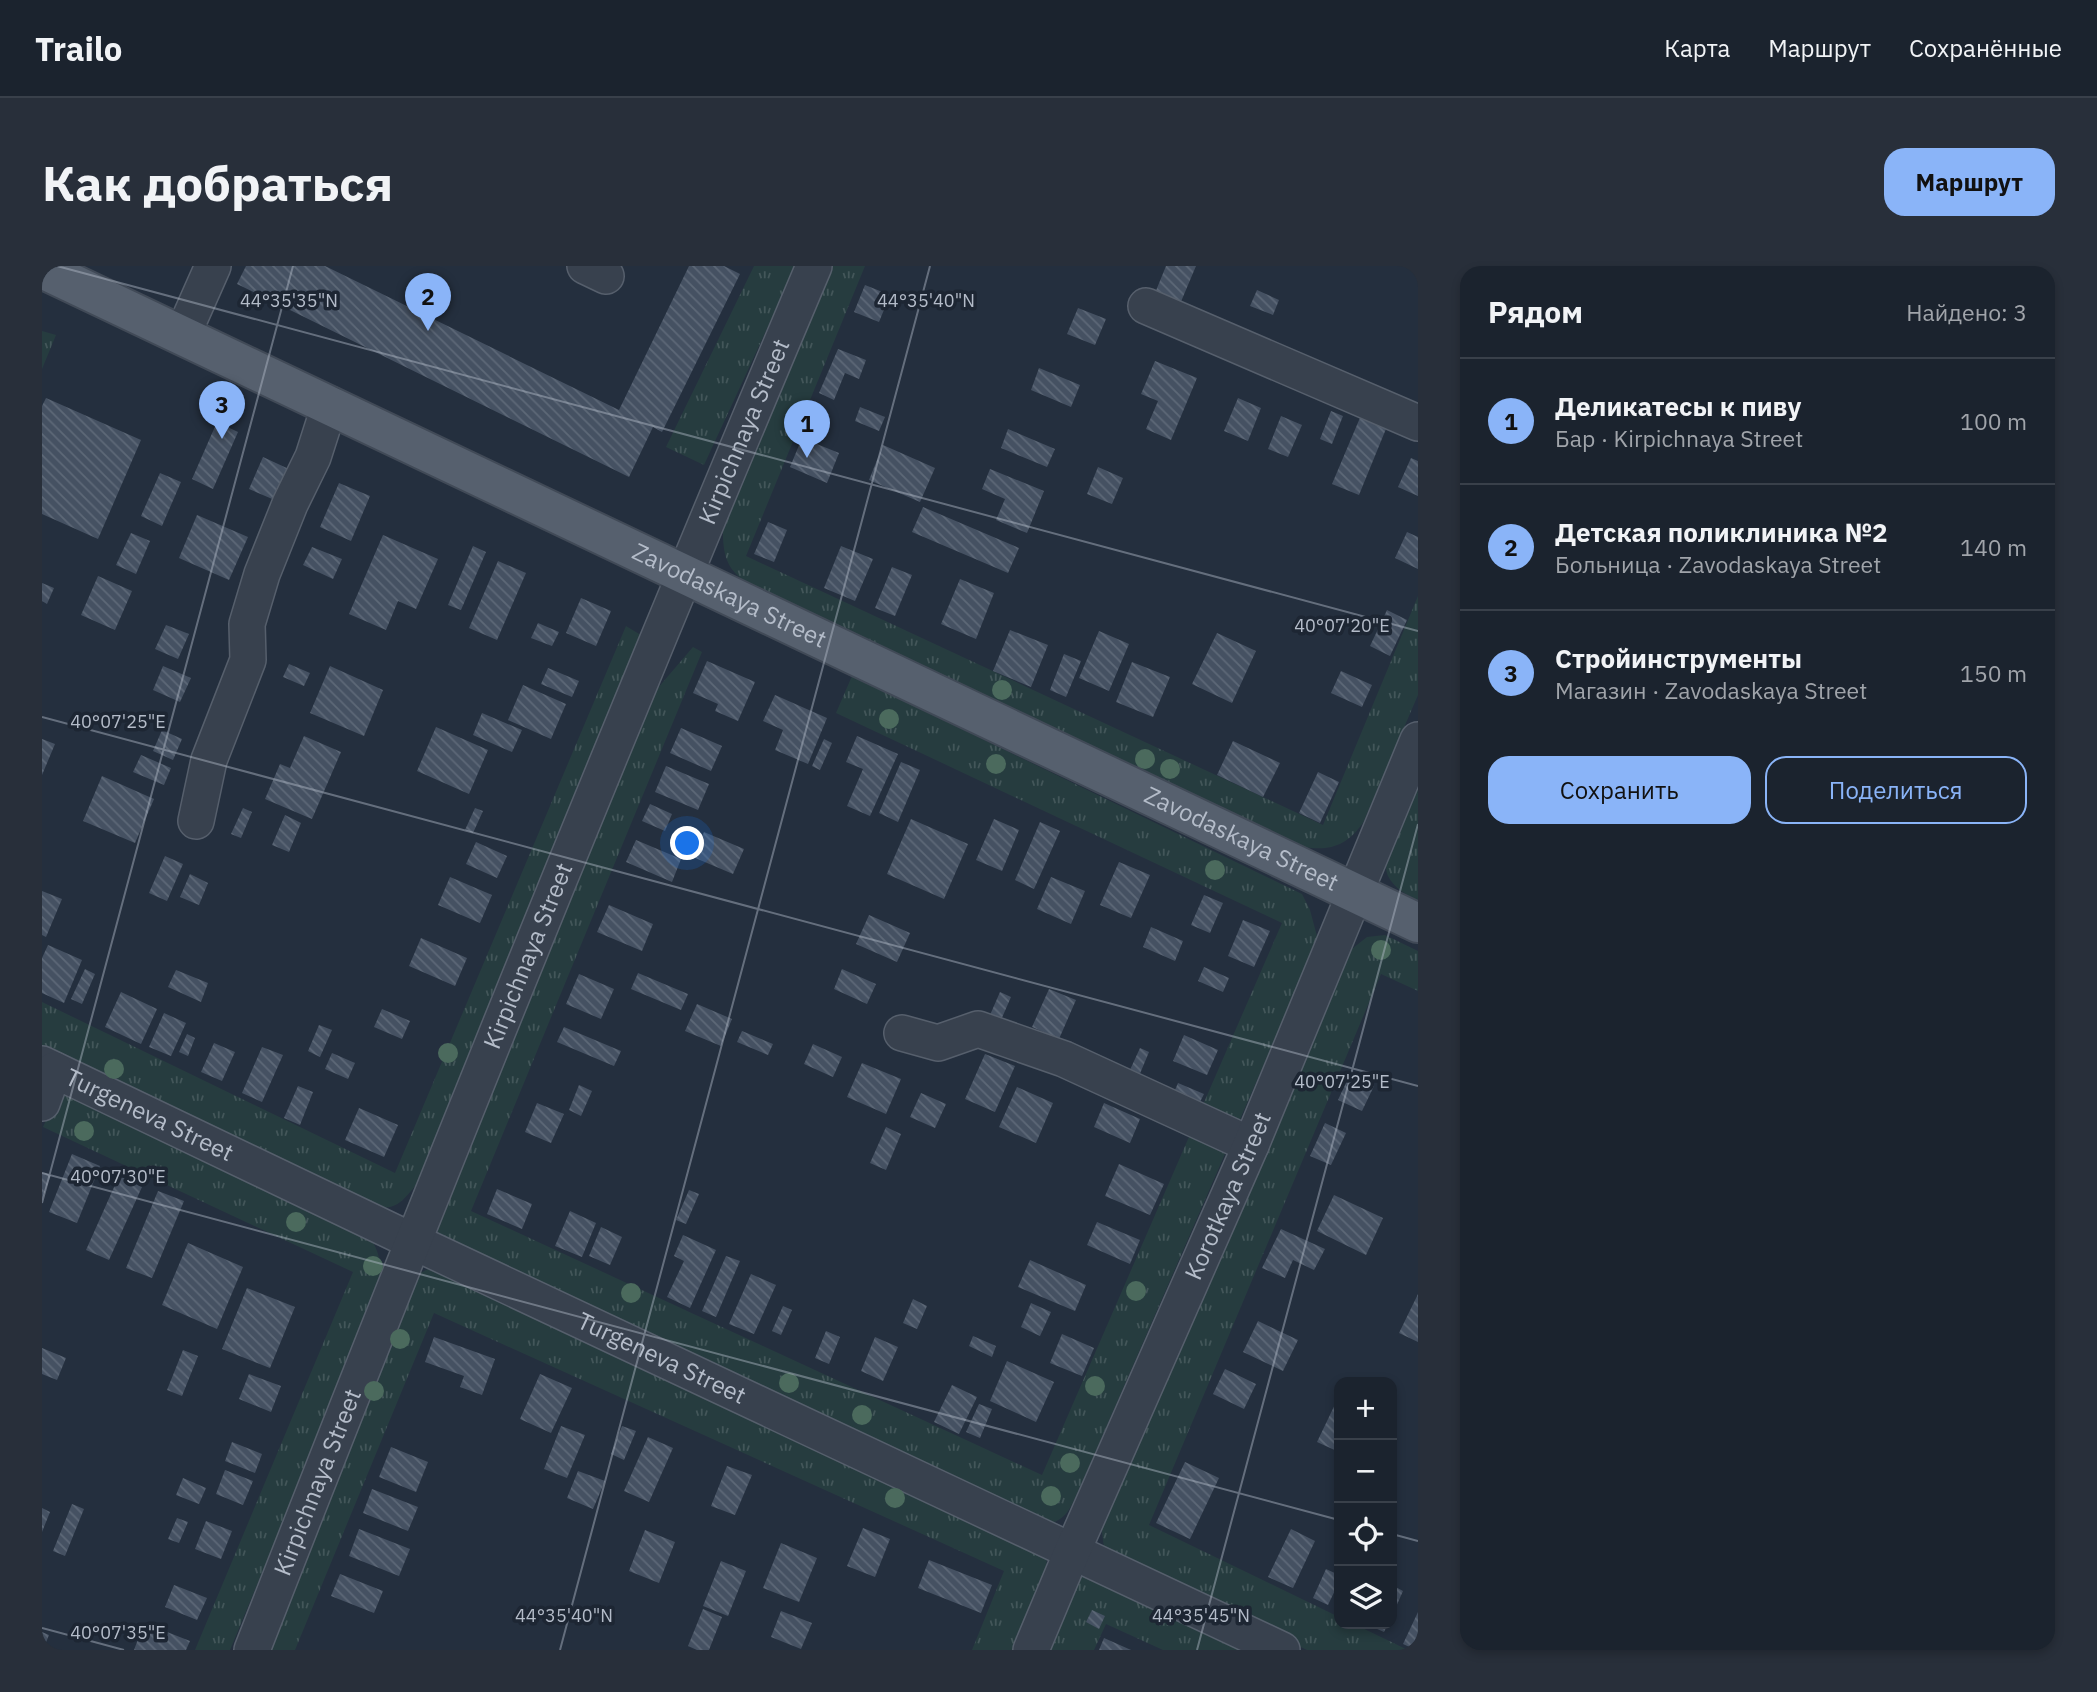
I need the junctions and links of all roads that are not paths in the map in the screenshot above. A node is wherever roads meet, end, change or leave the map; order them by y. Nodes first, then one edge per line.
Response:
1 (213, 266) edge
2 (814, 266) edge
3 (42, 269) edge
4 (1146, 306) dead end
5 (182, 336) junction
6 (330, 404) junction
7 (1418, 423) edge
8 (683, 574) junction
9 (1418, 740) edge
10 (196, 821) dead end
11 (1354, 892) junction
12 (1418, 923) edge
13 (902, 1033) dead end
14 (48, 1067) edge
15 (42, 1103) edge
16 (1251, 1145) junction
17 (412, 1241) junction
18 (1072, 1552) junction
19 (252, 1650) edge
20 (1031, 1650) edge
21 (1282, 1650) edge

1 - 5 street
2 - 8 street, Kirpichnaya Street
3 - 5 main road, Zavodaskaya Street
4 - 7 street
5 - 6 main road, Zavodaskaya Street
6 - 8 main road, Zavodaskaya Street
6 - 10 street
8 - 11 main road, Zavodaskaya Street
8 - 17 street, Kirpichnaya Street
9 - 11 street, Korotkaya Street
11 - 12 main road, Zavodaskaya Street
11 - 16 street, Korotkaya Street
13 - 16 street
14 - 15 street
14 - 17 street, Turgeneva Street
16 - 18 street, Korotkaya Street
17 - 18 street, Turgeneva Street
17 - 19 street, Kirpichnaya Street
18 - 20 street, Korotkaya Street
18 - 21 street, Turgeneva Street

